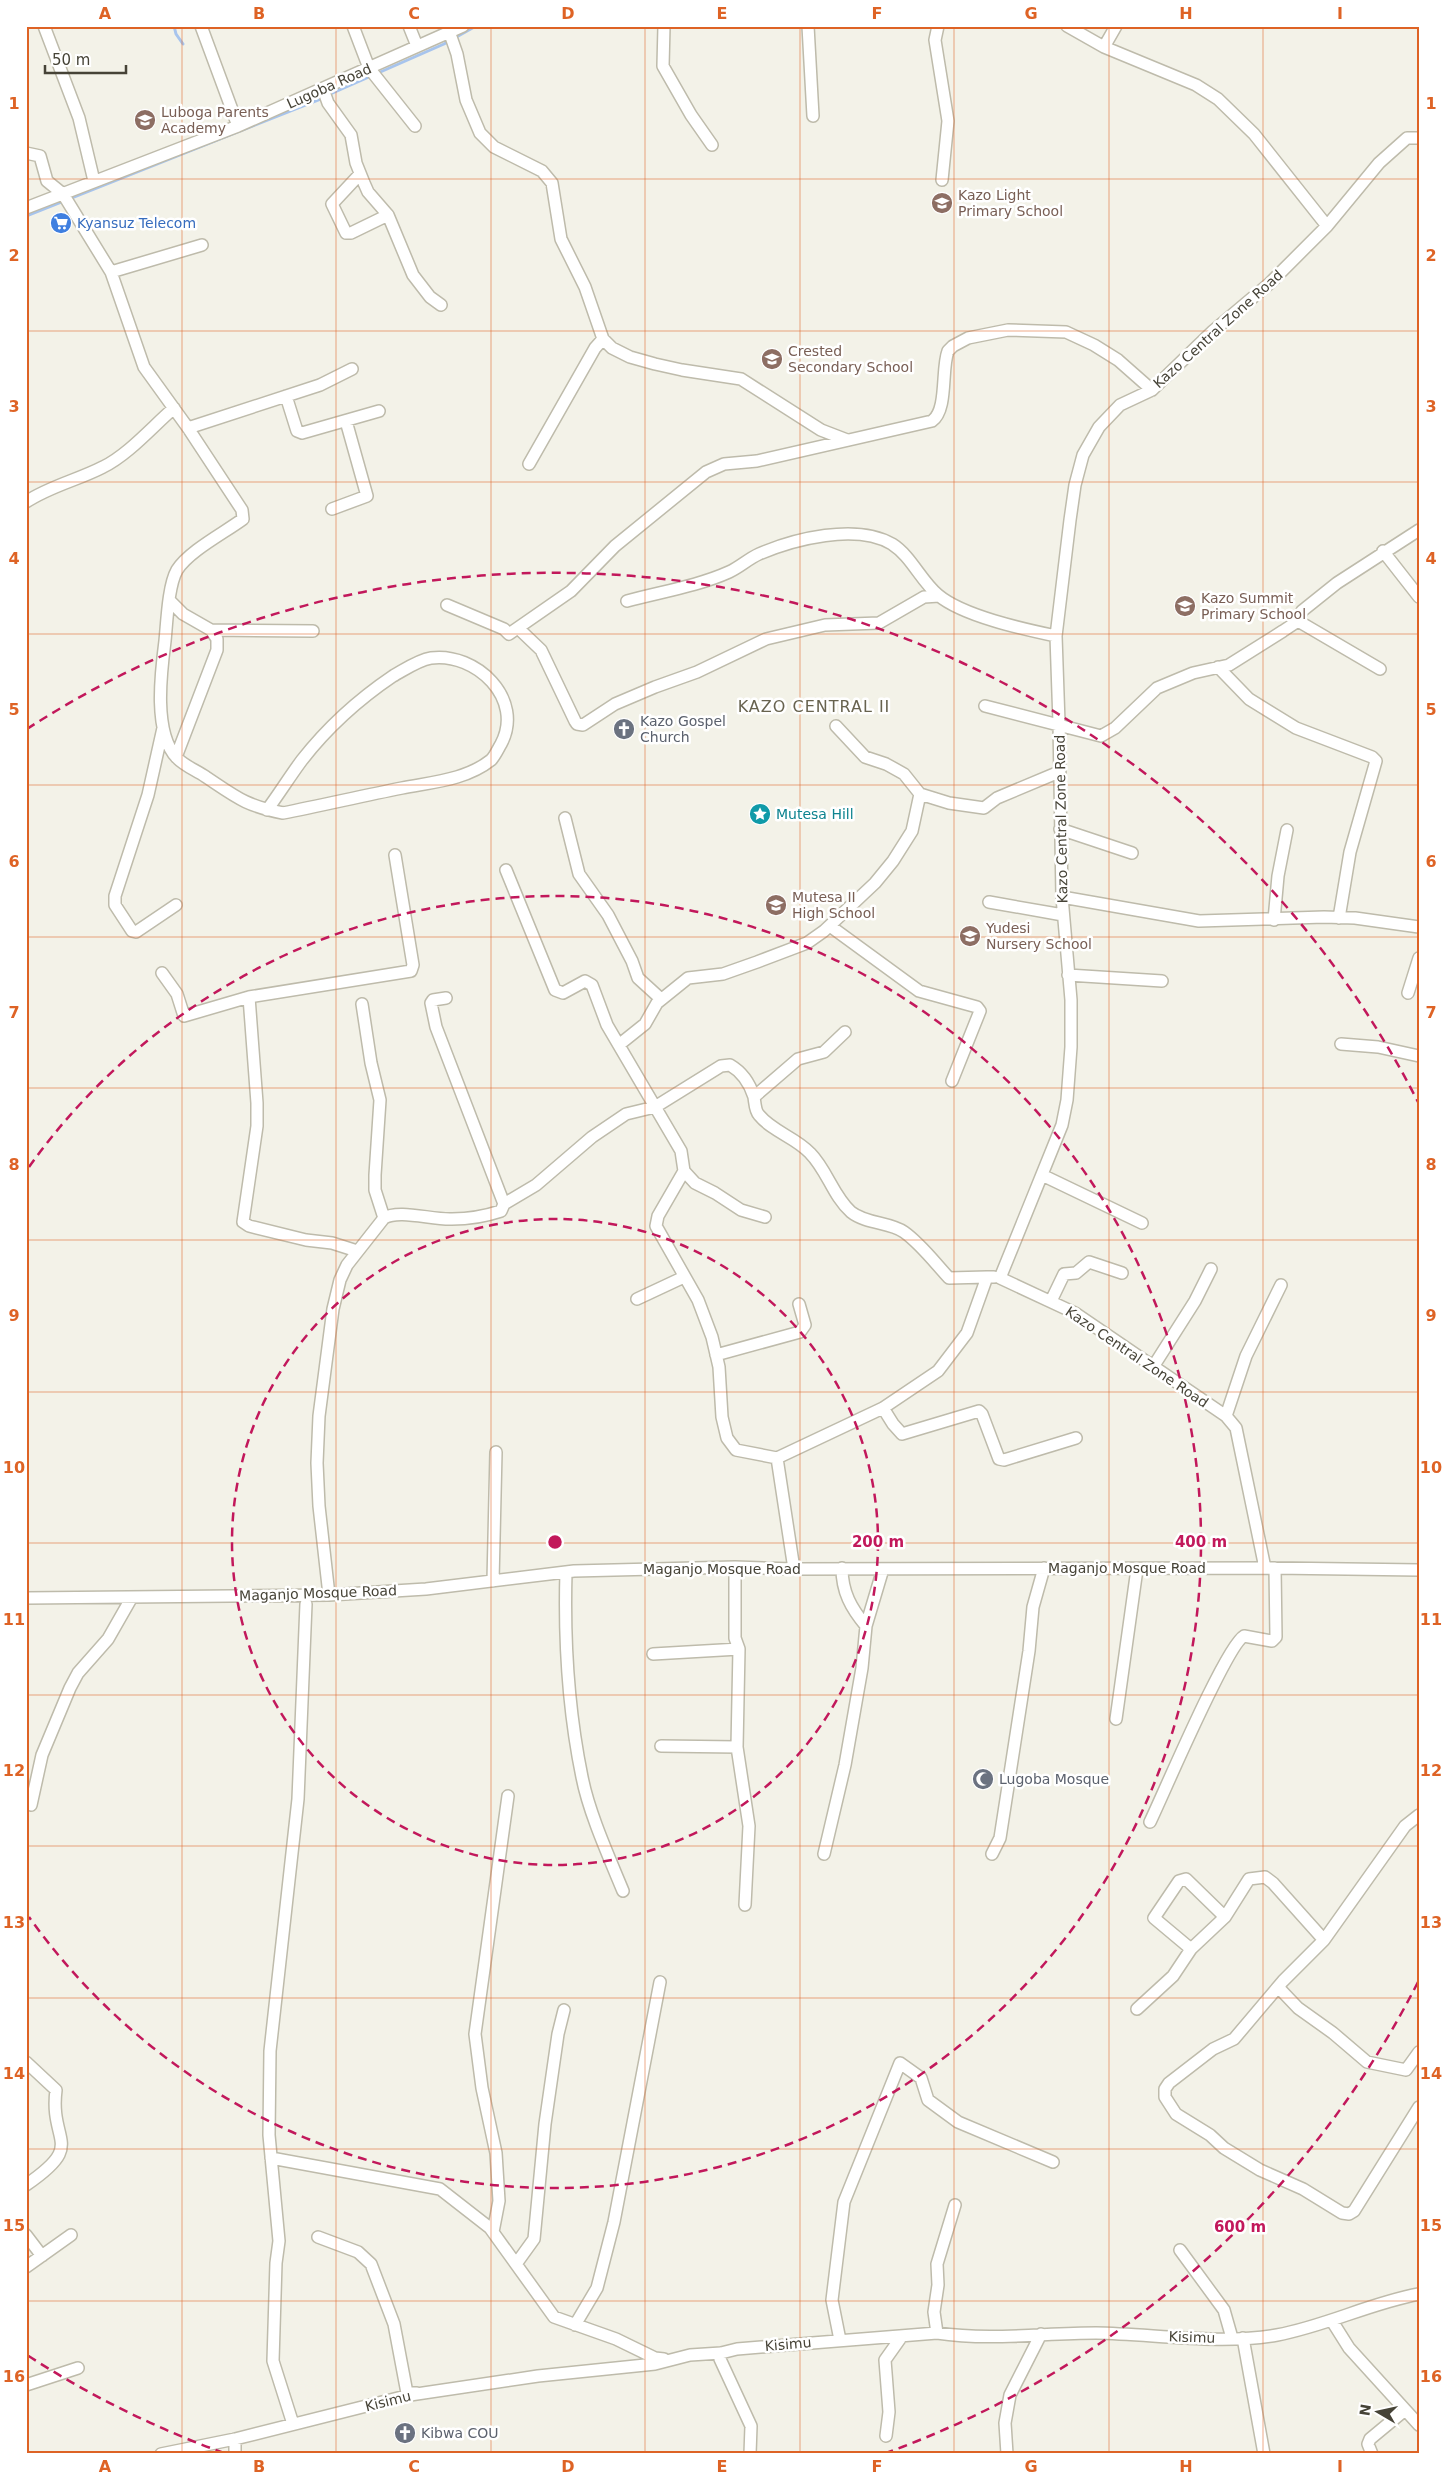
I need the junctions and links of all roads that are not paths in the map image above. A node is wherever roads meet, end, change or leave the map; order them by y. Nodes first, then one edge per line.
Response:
1 (44, 26) edge
2 (201, 26) edge
3 (353, 26) edge
4 (409, 26) edge
5 (463, 26) edge
6 (664, 26) edge
7 (808, 26) edge
8 (938, 26) edge
9 (1067, 26) edge
10 (1116, 26) edge
11 (450, 34) junction
12 (417, 46) junction
13 (1104, 47) junction
14 (369, 68) junction
15 (322, 89) junction
16 (813, 116) dead end
17 (238, 126) junction
18 (415, 126) dead end
19 (1419, 138) edge
20 (712, 145) dead end
21 (26, 153) edge
22 (360, 174) junction
23 (942, 180) dead end
24 (94, 181) junction
25 (64, 194) junction
26 (26, 208) edge
27 (388, 215) junction
28 (1327, 226) junction
29 (202, 245) dead end
30 (111, 272) junction
31 (440, 305) dead end
32 (603, 339) junction
33 (352, 370) dead end
34 (1152, 390) junction
35 (286, 396) junction
36 (174, 408) junction
37 (379, 411) dead end
38 (346, 422) junction
39 (188, 428) junction
40 (847, 440) junction
41 (529, 464) dead end
42 (26, 502) edge
43 (332, 509) dead end
44 (1419, 530) edge
45 (1382, 551) junction
46 (939, 596) junction
47 (1419, 596) edge
48 (169, 600) junction
49 (627, 601) dead end
50 (447, 605) dead end
51 (1298, 621) junction
52 (519, 629) junction
53 (211, 630) junction
54 (313, 631) dead end
55 (1056, 636) junction
56 (1218, 667) junction
57 (1380, 669) dead end
58 (985, 706) dead end
59 (1060, 723) junction
60 (836, 726) dead end
61 (163, 728) junction
62 (176, 757) junction
63 (1059, 772) junction
64 (920, 794) junction
65 (267, 810) junction
66 (564, 818) dead end
67 (1060, 829) junction
68 (1287, 830) dead end
69 (1132, 853) dead end
70 (395, 854) dead end
71 (506, 870) dead end
72 (1062, 897) junction
73 (989, 902) dead end
74 (176, 905) dead end
75 (1063, 915) junction
76 (1339, 918) junction
77 (1274, 920) junction
78 (830, 926) junction
79 (1419, 927) edge
80 (1419, 958) edge
81 (162, 973) dead end
82 (1068, 975) junction
83 (1162, 981) dead end
84 (1408, 993) dead end
85 (249, 997) junction
86 (446, 998) dead end
87 (661, 999) junction
88 (362, 1004) dead end
89 (845, 1032) dead end
90 (620, 1044) junction
91 (1341, 1044) dead end
92 (1419, 1056) edge
93 (952, 1081) dead end
94 (754, 1097) junction
95 (655, 1107) junction
96 (684, 1171) junction
97 (1042, 1175) junction
98 (504, 1204) junction
99 (765, 1217) dead end
100 (384, 1218) junction
101 (1142, 1223) dead end
102 (357, 1251) junction
103 (1211, 1269) dead end
104 (1122, 1273) dead end
105 (684, 1277) junction
106 (987, 1277) junction
107 (1000, 1278) junction
108 (1280, 1285) dead end
109 (638, 1299) dead end
110 (1051, 1301) junction
111 (799, 1304) dead end
112 (716, 1355) junction
113 (1153, 1367) junction
114 (883, 1408) junction
115 (1226, 1416) junction
116 (1076, 1438) dead end
117 (496, 1452) dead end
118 (778, 1458) junction
119 (735, 1567) junction
120 (842, 1568) junction
121 (1044, 1568) junction
122 (1270, 1568) junction
123 (794, 1569) junction
124 (883, 1569) junction
125 (1137, 1569) junction
126 (1419, 1570) edge
127 (566, 1572) junction
128 (493, 1580) junction
129 (329, 1595) junction
130 (132, 1597) junction
131 (26, 1598) edge
132 (306, 1604) dead end
133 (866, 1626) junction
134 (738, 1649) junction
135 (653, 1654) dead end
136 (1116, 1719) dead end
137 (661, 1746) dead end
138 (737, 1747) junction
139 (508, 1796) dead end
140 (31, 1805) dead end
141 (1419, 1815) edge
142 (1150, 1822) dead end
143 (824, 1854) dead end
144 (992, 1854) dead end
145 (623, 1892) dead end
146 (745, 1905) dead end
147 (1226, 1918) junction
148 (1324, 1940) junction
149 (1191, 1949) junction
150 (660, 1982) dead end
151 (1278, 1987) junction
152 (564, 2010) dead end
153 (1137, 2010) dead end
154 (1419, 2052) edge
155 (26, 2062) edge
156 (1419, 2107) edge
157 (271, 2158) junction
158 (1053, 2162) dead end
159 (26, 2185) edge
160 (955, 2205) dead end
161 (493, 2232) junction
162 (26, 2235) edge
163 (71, 2235) dead end
164 (318, 2237) dead end
165 (1180, 2250) dead end
166 (42, 2256) junction
167 (516, 2264) junction
168 (26, 2267) edge
169 (1419, 2294) edge
170 (1332, 2321) junction
171 (575, 2325) junction
172 (937, 2333) junction
173 (1041, 2334) junction
174 (902, 2336) junction
175 (1238, 2338) junction
176 (840, 2340) junction
177 (721, 2353) junction
178 (671, 2360) junction
179 (78, 2368) dead end
180 (26, 2384) edge
181 (422, 2393) junction
182 (1405, 2410) junction
183 (293, 2424) junction
184 (1419, 2425) edge
185 (886, 2436) dead end
186 (235, 2439) junction
187 (161, 2454) edge
188 (234, 2454) edge
189 (750, 2454) edge
190 (1007, 2454) edge
191 (1264, 2454) edge
192 (1372, 2454) edge

1 - 24 street
2 - 17 street
3 - 14 street
4 - 12 street
5 - 11 street, Lugoba Road
6 - 20 street
7 - 16 street
8 - 23 street
9 - 13 street
10 - 13 street
11 - 12 street, Lugoba Road
11 - 32 street
12 - 14 street, Lugoba Road
13 - 28 street
14 - 15 street, Lugoba Road
14 - 18 street
15 - 17 street, Lugoba Road
15 - 22 street
17 - 24 street, Lugoba Road
19 - 28 street, Kazo Central Zone Road
21 - 25 street
22 - 27 street
22 - 27 street
24 - 25 street, Lugoba Road
25 - 26 street, Lugoba Road
25 - 30 street
27 - 31 street
28 - 34 street, Kazo Central Zone Road
29 - 30 street
30 - 36 street
32 - 40 street
32 - 41 street
33 - 35 street
34 - 40 street
34 - 55 street, Kazo Central Zone Road
35 - 38 street
35 - 39 street
36 - 39 street
36 - 42 street
37 - 38 street
38 - 43 street
39 - 48 street
40 - 52 street
44 - 45 street
45 - 47 street
45 - 51 street
46 - 49 street
46 - 52 street
46 - 55 street
48 - 53 street
48 - 61 street
50 - 52 street
51 - 56 street
51 - 57 street
53 - 54 street
53 - 62 street
55 - 59 street, Kazo Central Zone Road
56 - 59 street
56 - 76 street
58 - 59 street
59 - 63 street, Kazo Central Zone Road
60 - 64 street
61 - 62 street
61 - 74 street
62 - 65 street
63 - 64 street
63 - 67 street, Kazo Central Zone Road
64 - 78 street
65 - 65 street
66 - 87 street
67 - 69 street
67 - 72 street, Kazo Central Zone Road
68 - 77 street
70 - 85 street
71 - 90 street
72 - 75 street, Kazo Central Zone Road
72 - 77 street
73 - 75 street
75 - 82 street, Kazo Central Zone Road
76 - 77 street
76 - 79 street
78 - 87 street
78 - 93 street
80 - 84 street
81 - 85 street
82 - 83 street
82 - 97 street, Kazo Central Zone Road
85 - 102 street
86 - 98 street
87 - 90 street
88 - 100 street
89 - 94 street
90 - 95 street
91 - 92 street
94 - 95 street
94 - 106 street
95 - 96 street
95 - 98 street
96 - 99 street
96 - 105 street
97 - 101 street
97 - 107 street, Kazo Central Zone Road
98 - 100 street
100 - 102 street
102 - 129 street
103 - 113 street
104 - 110 street
105 - 109 street
105 - 112 street
106 - 107 street
106 - 114 street
107 - 110 street, Kazo Central Zone Road
108 - 115 street
110 - 113 street, Kazo Central Zone Road
111 - 112 street
112 - 118 street
113 - 115 street, Kazo Central Zone Road
114 - 116 street
114 - 118 street
115 - 122 street, Kazo Central Zone Road
117 - 128 street
118 - 123 street
119 - 123 street, Maganjo Mosque Road
119 - 127 street, Maganjo Mosque Road
119 - 134 street
120 - 123 street, Maganjo Mosque Road
120 - 124 street, Maganjo Mosque Road
120 - 133 street
121 - 124 street, Maganjo Mosque Road
121 - 125 street, Maganjo Mosque Road
121 - 144 street
122 - 125 street, Maganjo Mosque Road
122 - 126 street, Maganjo Mosque Road
122 - 142 street, Kazo Central Zone Road
124 - 133 street
125 - 136 street
127 - 128 street, Maganjo Mosque Road
127 - 145 street
128 - 129 street, Maganjo Mosque Road
129 - 130 street, Maganjo Mosque Road
130 - 131 street, Maganjo Mosque Road
130 - 140 street
132 - 157 street
133 - 143 street
134 - 135 street
134 - 138 street
137 - 138 street
138 - 146 street
139 - 161 street
141 - 148 street
147 - 148 street
147 - 149 street
147 - 149 street
148 - 151 street
149 - 153 street
150 - 171 street
151 - 154 street
151 - 156 street
152 - 167 street
155 - 159 street
157 - 161 street
157 - 183 street
158 - 176 street
160 - 172 street
161 - 167 street
162 - 166 street
163 - 166 street
164 - 181 street
165 - 175 street
166 - 168 street
167 - 171 street
169 - 170 street, Kisimu
170 - 175 street, Kisimu
170 - 182 street
171 - 178 street
172 - 173 street, Kisimu
172 - 174 street, Kisimu
173 - 175 street, Kisimu
173 - 190 street
174 - 176 street, Kisimu
174 - 185 street
175 - 191 street
176 - 177 street, Kisimu
177 - 178 street, Kisimu
177 - 189 street
178 - 181 street, Kisimu
179 - 180 street
181 - 183 street, Kisimu
182 - 184 street
182 - 192 street
183 - 186 street, Kisimu
186 - 187 street, Kisimu
186 - 188 street

